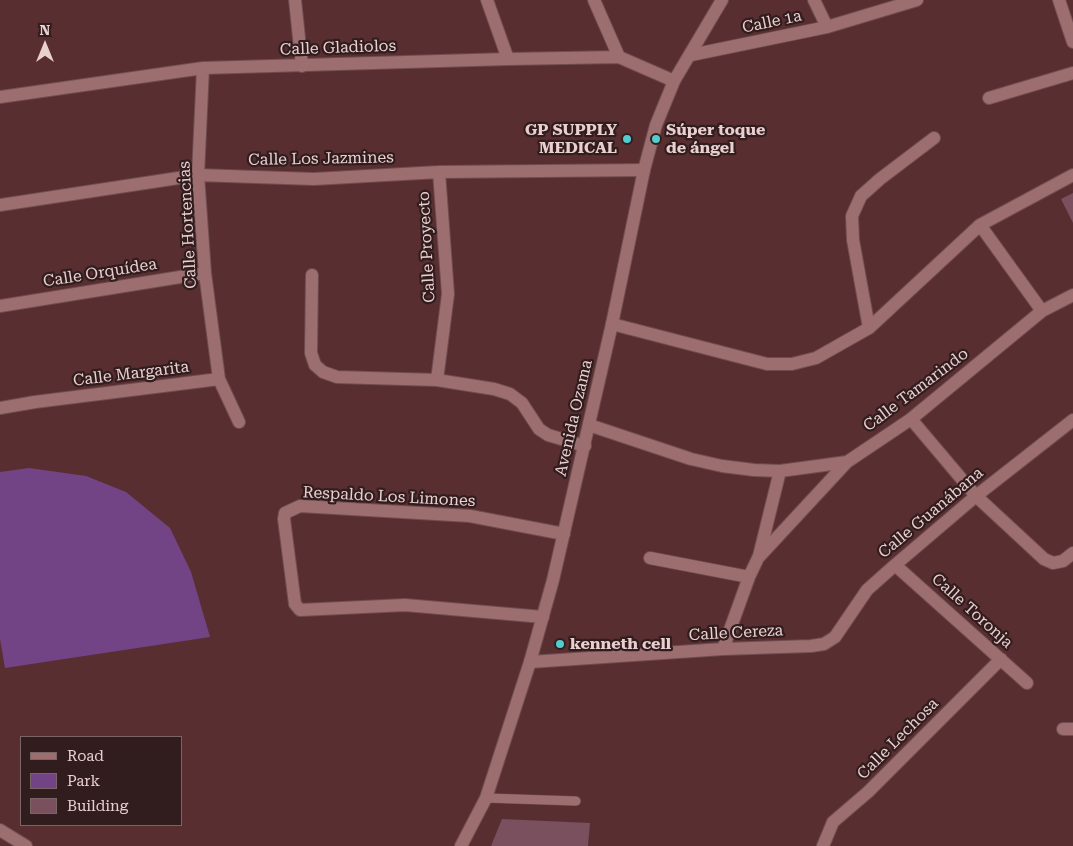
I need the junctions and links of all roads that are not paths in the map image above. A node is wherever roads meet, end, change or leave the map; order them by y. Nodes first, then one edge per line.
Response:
1 (295, 0) edge
2 (487, 0) edge
3 (594, 0) edge
4 (722, 0) edge
5 (814, 0) edge
6 (917, 0) edge
7 (1060, 0) edge
8 (827, 27) junction
9 (1073, 42) edge
10 (691, 56) junction
11 (619, 57) junction
12 (508, 59) junction
13 (302, 66) junction
14 (203, 68) junction
15 (1073, 73) edge
16 (674, 81) junction
17 (0, 97) edge
18 (989, 98) dead end
19 (934, 138) dead end
20 (644, 170) junction
21 (440, 172) junction
22 (1073, 174) edge
23 (198, 175) junction
24 (0, 204) edge
25 (980, 225) junction
26 (205, 272) junction
27 (312, 275) dead end
28 (1073, 295) edge
29 (0, 306) edge
30 (1042, 311) junction
31 (612, 324) junction
32 (869, 328) junction
33 (219, 379) junction
34 (437, 380) junction
35 (0, 408) edge
36 (911, 419) junction
37 (1073, 420) edge
38 (239, 422) dead end
39 (589, 425) junction
40 (585, 446) junction
41 (847, 462) junction
42 (780, 471) junction
43 (976, 496) junction
44 (564, 534) junction
45 (1073, 553) edge
46 (650, 558) dead end
47 (758, 558) junction
48 (895, 565) junction
49 (749, 577) junction
50 (544, 617) junction
51 (824, 644) joint
52 (723, 649) junction
53 (1002, 659) junction
54 (530, 662) junction
55 (1027, 683) dead end
56 (486, 798) junction
57 (576, 800) dead end
58 (0, 830) edge
59 (26, 846) edge
60 (460, 846) edge
61 (823, 846) edge

1 - 13 street
2 - 12 street
3 - 11 street
4 - 10 street, Avenida Ozama
5 - 8 street
6 - 8 street, Calle 1a
7 - 9 street
8 - 10 street, Calle 1a
10 - 16 street, Avenida Ozama
11 - 12 street, Calle Gladiolos
11 - 16 street, Calle Gladiolos
12 - 13 street, Calle Gladiolos
13 - 14 street, Calle Gladiolos
14 - 17 street, Calle Gladiolos
14 - 23 street, Calle Hortencias
15 - 18 street
16 - 20 street, Avenida Ozama
19 - 32 street
20 - 21 street, Calle Los Jazmines
20 - 31 street, Avenida Ozama
21 - 23 street, Calle Los Jazmines
21 - 34 street, Calle Proyecto
22 - 25 street
23 - 24 street, Calle Los Jazmines
23 - 26 street, Calle Hortencias
25 - 30 street
25 - 32 street
26 - 29 street, Calle Orquídea
26 - 33 street, Calle Hortencias
27 - 34 street
28 - 30 street, Calle Tamarindo
30 - 36 street, Calle Tamarindo
31 - 32 street
31 - 39 street, Avenida Ozama
33 - 35 street, Calle Margarita
33 - 38 street
34 - 40 street
36 - 41 street, Calle Tamarindo
36 - 43 street
37 - 43 street, Calle Guanábana
39 - 40 street, Avenida Ozama
39 - 42 street, Calle Tamarindo
40 - 44 street, Avenida Ozama
41 - 42 street, Calle Tamarindo
41 - 47 street
42 - 47 street
43 - 45 street
43 - 48 street, Calle Guanábana
44 - 50 street, Avenida Ozama
44 - 50 street, Respaldo Los Limones
46 - 49 street
47 - 49 street
48 - 51 street, Calle Guanábana
48 - 53 street, Calle Toronja
49 - 52 street
50 - 54 street, Avenida Ozama
51 - 52 street, Calle Cereza
52 - 54 street, Calle Cereza
53 - 55 street, Calle Toronja
53 - 61 street, Calle Lechosa
54 - 56 street, Avenida Ozama
56 - 57 lane
56 - 60 street, Avenida Ozama
58 - 59 street

